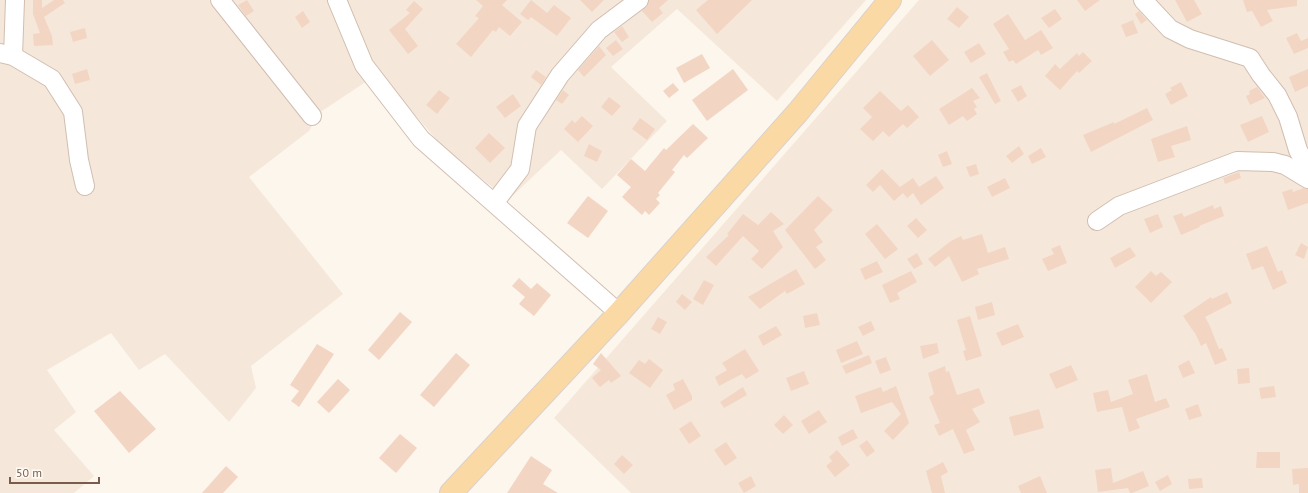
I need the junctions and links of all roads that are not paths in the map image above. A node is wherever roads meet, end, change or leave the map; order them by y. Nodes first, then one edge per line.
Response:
1 (15, 0) edge
2 (220, 0) edge
3 (337, 0) edge
4 (638, 0) edge
5 (890, 0) edge
6 (1143, 0) edge
7 (6, 54) edge
8 (312, 116) dead end
9 (1308, 169) edge
10 (1308, 179) edge
11 (84, 186) dead end
12 (494, 202) junction
13 (1097, 221) dead end
14 (619, 313) junction
15 (451, 493) edge

1 - 7 street
2 - 8 street
3 - 12 street
4 - 12 street
5 - 14 main road
6 - 9 street
7 - 11 street
10 - 13 street
12 - 14 street
14 - 15 main road

